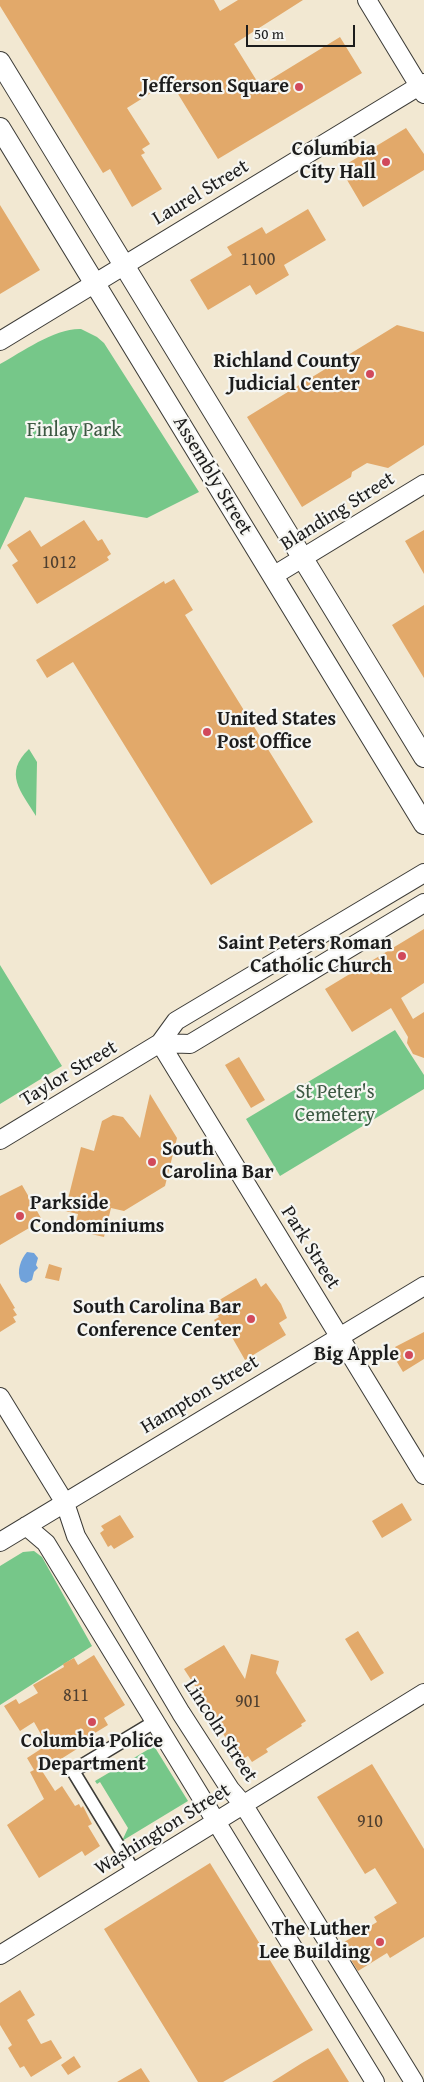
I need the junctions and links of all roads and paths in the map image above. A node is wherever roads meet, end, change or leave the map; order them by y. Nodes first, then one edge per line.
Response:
1 (367, 0) edge
2 (0, 62) edge
3 (422, 88) edge
4 (0, 128) edge
5 (124, 265) junction
6 (94, 283) junction
7 (0, 340) edge
8 (424, 484) edge
9 (303, 558) junction
10 (273, 576) junction
11 (424, 757) edge
12 (424, 824) edge
13 (424, 873) edge
14 (424, 903) edge
15 (160, 1043) junction
16 (0, 1140) edge
17 (424, 1286) edge
18 (341, 1337) junction
19 (0, 1397) edge
20 (424, 1475) edge
21 (65, 1503) junction
22 (26, 1526) junction
23 (0, 1542) edge
24 (424, 1693) edge
25 (156, 1721) junction
26 (243, 1804) junction
27 (217, 1821) junction
28 (135, 1873) junction
29 (0, 1955) edge
30 (375, 2082) edge
31 (414, 2082) edge

1 - 3 street
2 - 5 main road, Assembly Street
3 - 5 street, Laurel Street
4 - 6 main road, Assembly Street
5 - 6 street, Laurel Street
5 - 9 main road, Assembly Street
6 - 7 street, Laurel Street
6 - 10 main road, Assembly Street
8 - 9 street, Blanding Street
9 - 10 street, Blanding Street
9 - 11 main road, Assembly Street
10 - 12 main road, Assembly Street
13 - 15 street, Taylor Street
14 - 15 street
15 - 16 street, Taylor Street
15 - 18 street, Park Street
17 - 18 street, Hampton Street
18 - 20 street, Park Street
18 - 21 street, Hampton Street
19 - 21 street, Lincoln Street
21 - 22 street, Hampton Street
21 - 26 street, Lincoln Street
22 - 23 street, Hampton Street
22 - 25 street
24 - 26 street, Washington Street
25 - 27 street
25 - 28 street
26 - 27 street, Washington Street
26 - 31 street, Lincoln Street
27 - 28 street, Washington Street
27 - 30 street
28 - 29 street, Washington Street

